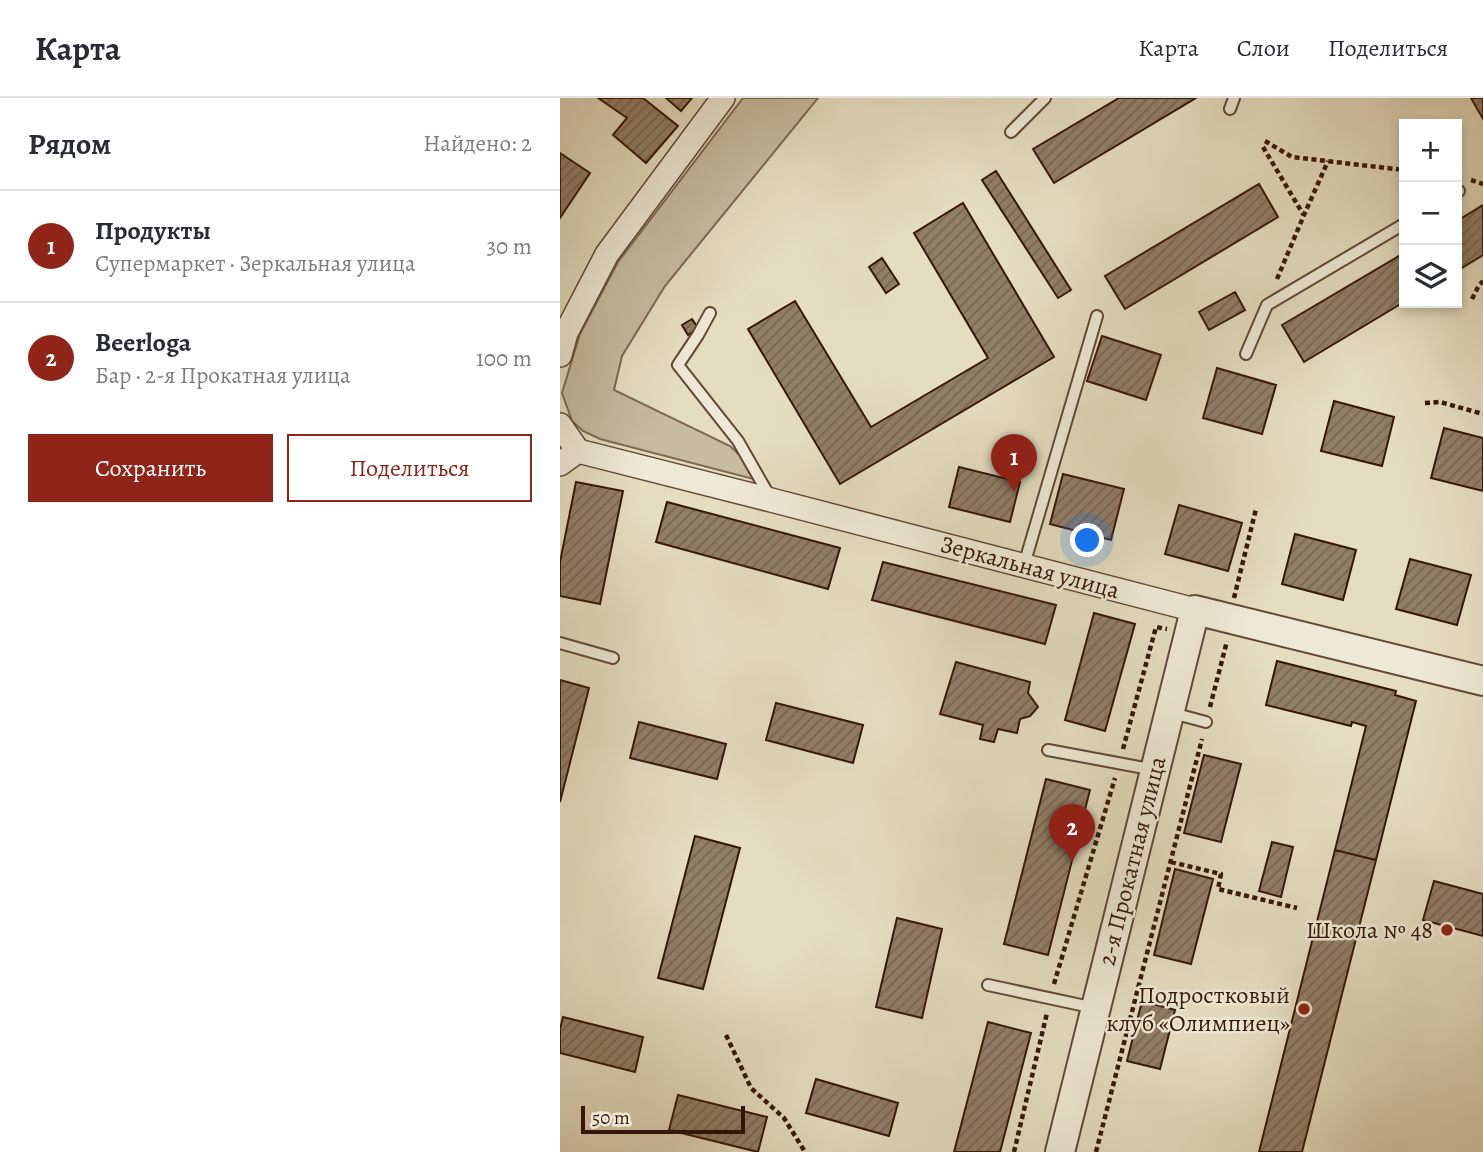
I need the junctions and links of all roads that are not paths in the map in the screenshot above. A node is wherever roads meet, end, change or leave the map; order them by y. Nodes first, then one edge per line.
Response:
1 (723, 98) edge
2 (1045, 98) edge
3 (1011, 132) dead end
4 (1399, 227) edge
5 (710, 313) dead end
6 (1097, 316) dead end
7 (561, 344) edge
8 (1246, 354) dead end
9 (560, 425) edge
10 (569, 457) edge
11 (771, 500) junction
12 (1024, 565) junction
13 (1192, 622) junction
14 (560, 643) edge
15 (613, 658) dead end
16 (1483, 681) edge
17 (1170, 712) junction
18 (1208, 717) road end
19 (1048, 750) dead end
20 (1155, 770) junction
21 (988, 985) dead end
22 (1096, 1008) junction
23 (1060, 1152) edge

1 - 7 street
2 - 3 lane
4 - 8 lane
5 - 11 lane
6 - 12 lane
9 - 10 street
10 - 11 street, Зеркальная улица
11 - 12 street, Зеркальная улица
12 - 13 street, Зеркальная улица
13 - 16 street, Зеркальная улица
13 - 17 street, 2-я Прокатная улица
14 - 15 lane
17 - 18 lane
17 - 20 street, 2-я Прокатная улица
19 - 20 lane
20 - 22 street, 2-я Прокатная улица
21 - 22 lane
22 - 23 street, 2-я Прокатная улица

